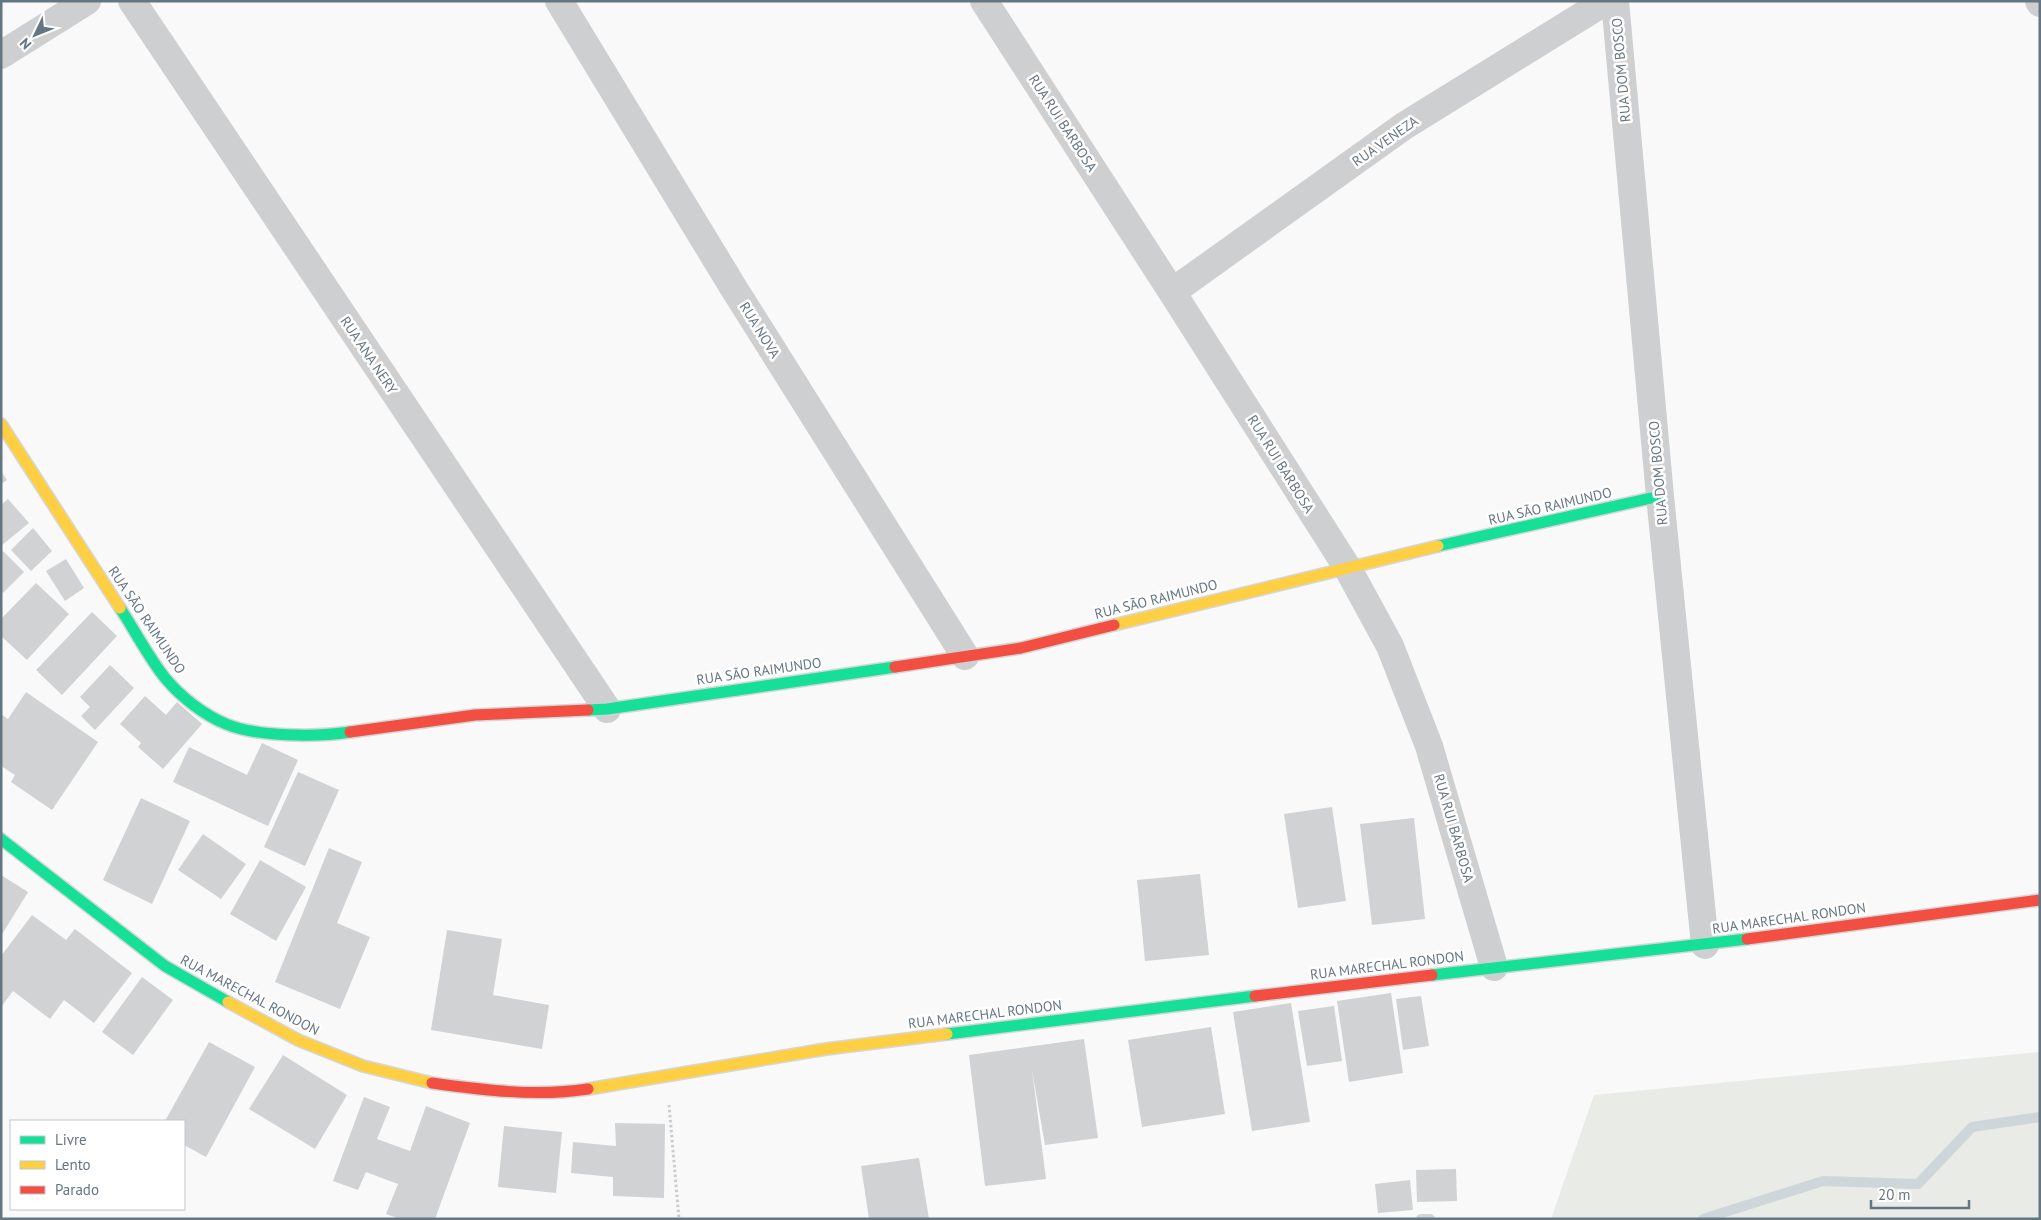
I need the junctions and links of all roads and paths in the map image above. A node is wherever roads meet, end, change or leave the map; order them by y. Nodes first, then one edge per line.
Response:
1 (87, 1) edge
2 (132, 1) edge
3 (559, 1) edge
4 (984, 1) edge
5 (1606, 1) edge
6 (1615, 1) edge
7 (1, 55) edge
8 (1172, 292) junction
9 (1, 424) edge
10 (1660, 496) junction
11 (1346, 567) junction
12 (965, 656) junction
13 (606, 709) junction
14 (1, 839) edge
15 (2040, 900) edge
16 (1705, 945) junction
17 (1494, 967) junction
18 (667, 1074) junction
19 (679, 1219) edge

1 - 7 street
2 - 13 street, RUA ANA NERY
3 - 12 street, RUA NOVA
4 - 8 street, RUA RUI BARBOSA
5 - 8 street, RUA VENEZA
6 - 10 street, RUA DOM BOSCO
8 - 11 street, RUA RUI BARBOSA
9 - 13 street, RUA SÃO RAIMUNDO
10 - 11 street, RUA SÃO RAIMUNDO
10 - 16 street, RUA DOM BOSCO
11 - 12 street, RUA SÃO RAIMUNDO
11 - 17 street, RUA RUI BARBOSA
12 - 13 street, RUA SÃO RAIMUNDO
14 - 18 street, RUA MARECHAL RONDON
15 - 16 street, RUA MARECHAL RONDON
16 - 17 street, RUA MARECHAL RONDON
17 - 18 street, RUA MARECHAL RONDON
18 - 19 path

